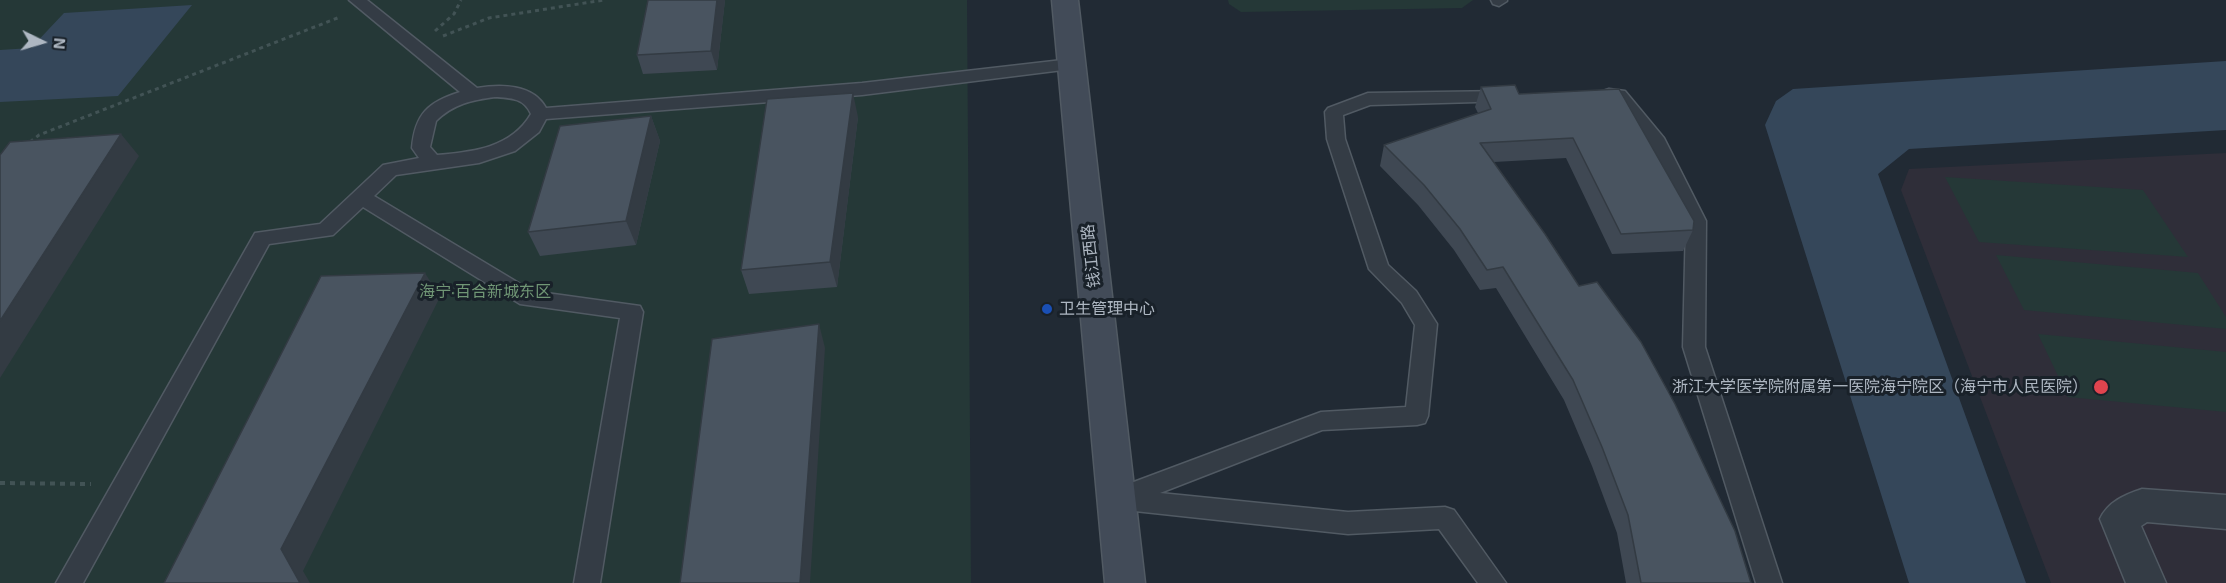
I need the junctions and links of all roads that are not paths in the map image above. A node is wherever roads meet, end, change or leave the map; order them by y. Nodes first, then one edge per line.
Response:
1 (1065, 0) edge
2 (362, 3) edge
3 (1071, 64) junction
4 (473, 94) junction
5 (1583, 95) edge
6 (1524, 96) edge
7 (540, 114) junction
8 (432, 162) junction
9 (361, 197) junction
10 (1116, 499) junction
11 (2226, 512) edge
12 (69, 583) edge
13 (587, 583) edge
14 (1125, 583) edge
15 (1492, 583) edge
16 (1768, 583) edge
17 (2146, 583) edge

1 - 3 main road, 钱江西路
2 - 4 lane
3 - 7 lane
3 - 10 main road, 钱江西路
4 - 7 lane
4 - 8 lane
5 - 16 lane
6 - 10 lane
7 - 8 lane
8 - 9 lane
9 - 12 lane
9 - 13 lane
10 - 14 main road, 钱江西路
10 - 15 lane
11 - 17 street

